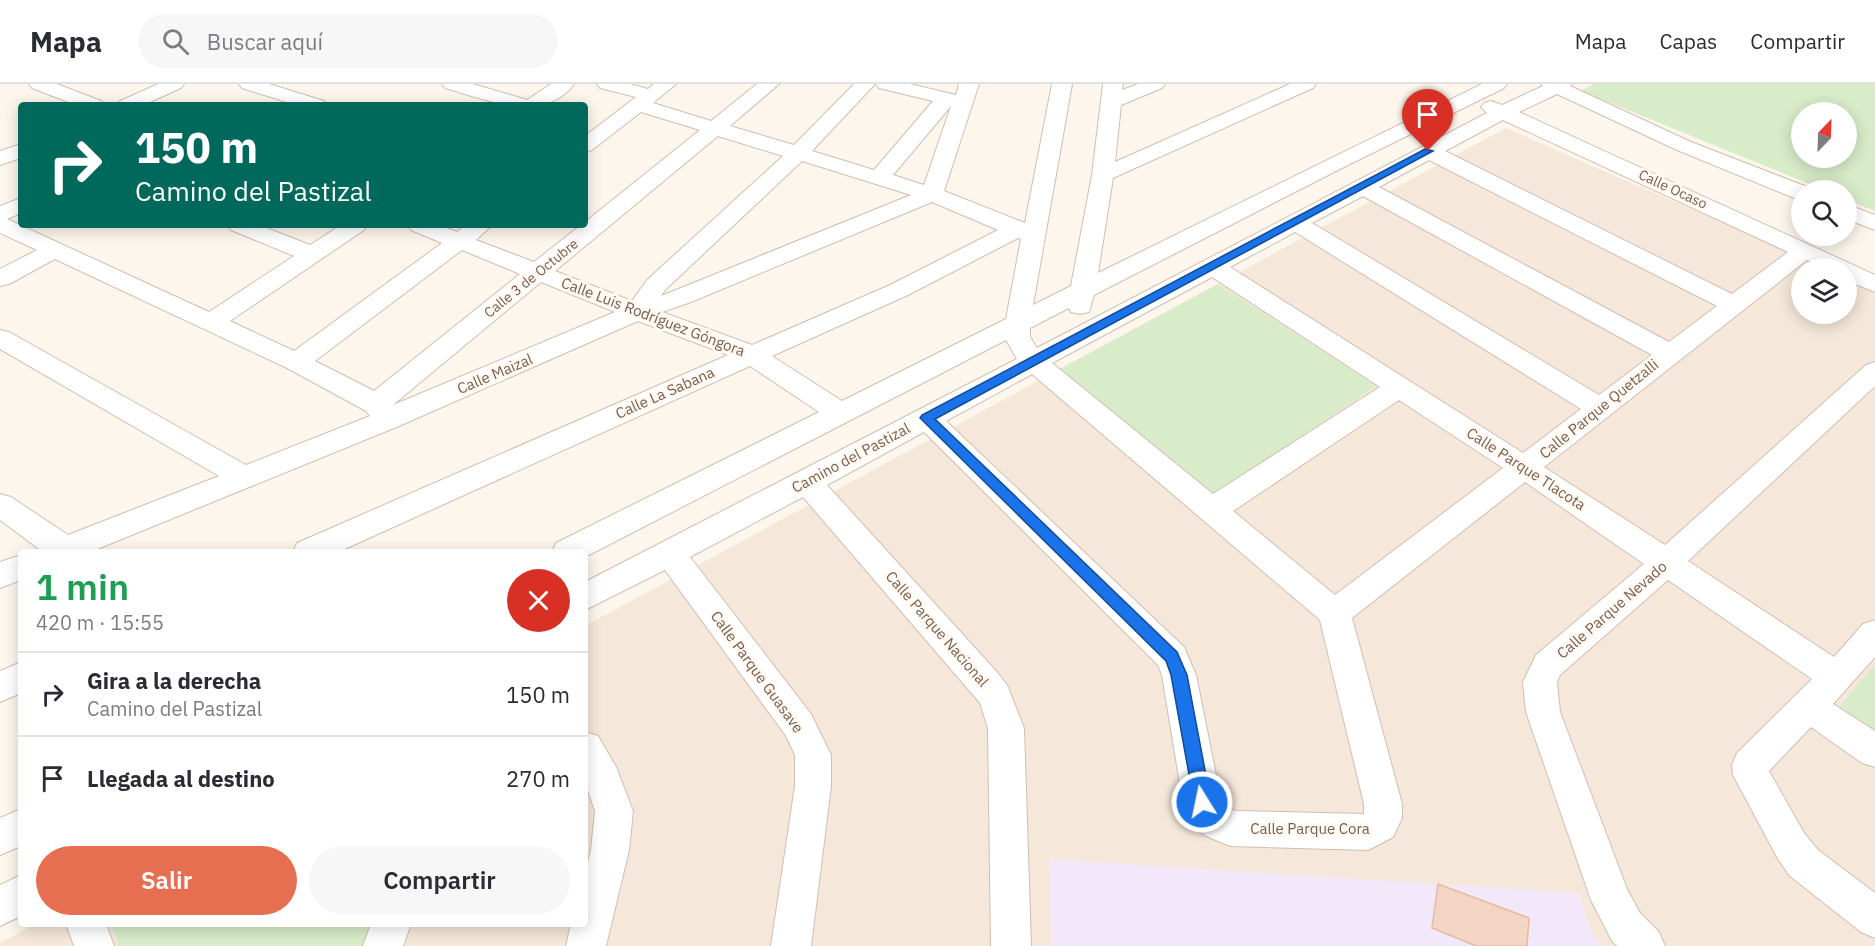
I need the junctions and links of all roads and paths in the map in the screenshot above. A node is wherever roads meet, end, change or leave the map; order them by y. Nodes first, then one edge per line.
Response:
1 (39, 84) edge
2 (174, 84) edge
3 (249, 84) edge
4 (453, 84) edge
5 (564, 84) edge
6 (607, 84) edge
7 (769, 84) edge
8 (865, 84) edge
9 (886, 84) edge
10 (1062, 84) edge
11 (1155, 84) edge
12 (1306, 84) edge
13 (1556, 85) edge
14 (284, 88) edge
15 (1483, 89) edge
16 (1112, 93) edge
17 (652, 95) edge
18 (960, 95) edge
19 (86, 102) edge
20 (134, 102) edge
21 (311, 102) edge
22 (514, 102) edge
23 (537, 102) edge
24 (1503, 112) junction
25 (717, 128) junction
26 (0, 139) edge
27 (588, 144) edge
28 (18, 147) edge
29 (18, 150) edge
30 (1428, 151) junction
31 (797, 154) junction
32 (0, 159) edge
33 (1103, 176) junction
34 (878, 179) junction
35 (1364, 187) junction
36 (1791, 189) edge
37 (932, 194) junction
38 (18, 206) edge
39 (0, 214) edge
40 (1857, 216) edge
41 (1296, 223) junction
42 (1875, 223) edge
43 (0, 224) edge
44 (246, 228) edge
45 (351, 228) edge
46 (428, 228) edge
47 (477, 228) edge
48 (1026, 232) junction
49 (461, 241) junction
50 (56, 249) junction
51 (1805, 250) junction
52 (310, 254) junction
53 (1822, 258) edge
54 (1211, 266) junction
55 (538, 273) junction
56 (1857, 275) edge
57 (0, 279) edge
58 (1875, 284) edge
59 (1083, 292) junction
60 (1733, 304) junction
61 (637, 312) junction
62 (211, 322) junction
63 (1017, 325) junction
64 (1078, 336) junction
65 (0, 339) edge
66 (1669, 353) junction
67 (750, 354) junction
68 (296, 362) junction
69 (1034, 362) junction
70 (1875, 371) edge
71 (1399, 387) junction
72 (1600, 408) junction
73 (382, 411) junction
74 (842, 414) junction
75 (926, 418) junction
76 (1525, 468) junction
77 (243, 476) junction
78 (807, 482) junction
79 (0, 505) edge
80 (1212, 510) junction
81 (61, 549) edge
82 (69, 549) edge
83 (315, 549) edge
84 (573, 549) edge
85 (669, 552) junction
86 (1667, 562) junction
87 (18, 568) edge
88 (0, 575) edge
89 (588, 595) edge
90 (1335, 613) junction
91 (1875, 633) edge
92 (1837, 677) junction
93 (18, 678) edge
94 (0, 687) edge
95 (1808, 706) junction
96 (1875, 751) edge
97 (588, 753) edge
98 (18, 828) edge
99 (0, 837) edge
100 (18, 897) edge
101 (0, 906) edge
102 (1875, 918) edge
103 (87, 927) edge
104 (390, 927) edge
105 (94, 946) edge
106 (382, 946) edge
107 (586, 946) edge
108 (791, 946) edge
109 (1011, 946) edge
110 (1645, 946) edge

1 - 19 street
2 - 20 street
3 - 14 street
4 - 22 street
5 - 23 street
6 - 17 street
7 - 25 street, Calle 3 de Octubre
8 - 31 street
9 - 18 street
10 - 48 street
11 - 16 street
12 - 33 street
13 - 24 street, Camino del Pastizal
13 - 36 street
14 - 21 street
15 - 24 street, Calle Ocaso
15 - 59 street
16 - 33 street
17 - 25 street
17 - 27 street
18 - 34 street
18 - 37 street
24 - 30 street, Camino del Pastizal
24 - 51 street, Calle Ocaso
25 - 31 street
25 - 55 street, Calle 3 de Octubre
26 - 28 street
29 - 32 street
30 - 35 street, Camino del Pastizal
30 - 60 street
31 - 34 street
31 - 61 street
33 - 59 street
34 - 37 street
35 - 41 street, Camino del Pastizal
35 - 66 street
37 - 48 street
37 - 61 street, Calle Maizal
38 - 39 street
40 - 42 street
41 - 54 street, Camino del Pastizal
41 - 72 street
43 - 50 street
44 - 52 street
45 - 52 street
46 - 49 street, Calle Luis Rodríguez Góngora
47 - 49 street
48 - 63 street
48 - 67 street, Calle La Sabana
49 - 55 street, Calle Luis Rodríguez Góngora
49 - 68 street
50 - 57 street
50 - 62 street
51 - 53 street, Calle Ocaso
51 - 60 street, Calle Parque Quetzalli
52 - 62 street
54 - 64 street, Camino del Pastizal
54 - 71 street, Calle Parque Tlacota
55 - 61 street, Calle Luis Rodríguez Góngora
55 - 73 street, Calle 3 de Octubre
56 - 58 street, Calle Ocaso
59 - 63 street
59 - 64 street
60 - 66 street, Calle Parque Quetzalli
61 - 67 street, Calle Luis Rodríguez Góngora
61 - 73 street, Calle Maizal
62 - 68 street
63 - 69 street
63 - 74 street
64 - 69 street, Camino del Pastizal
65 - 77 street
66 - 72 street, Calle Parque Quetzalli
67 - 74 street, Calle Luis Rodríguez Góngora
67 - 83 street, Calle La Sabana
68 - 73 street
69 - 75 street, Camino del Pastizal
69 - 80 street
70 - 86 street, Calle Parque Nevado
71 - 76 street, Calle Parque Tlacota
71 - 80 street
72 - 76 street, Calle Parque Quetzalli
73 - 77 street, Calle Maizal
74 - 84 street
75 - 78 street, Camino del Pastizal
75 - 90 street, Calle Parque Cora
76 - 86 street, Calle Parque Tlacota
76 - 90 street, Calle Parque Quetzalli
77 - 82 street, Calle Maizal
78 - 85 street, Camino del Pastizal
78 - 109 street, Calle Parque Nacional
79 - 81 street
80 - 90 street
85 - 89 street, Camino del Pastizal
85 - 108 street, Calle Parque Guasave
86 - 92 street, Calle Parque Tlacota
86 - 110 street, Calle Parque Nevado
87 - 88 street
91 - 92 street
92 - 95 street
93 - 94 street
95 - 96 street
95 - 102 street
97 - 107 street
98 - 99 street
100 - 101 street
103 - 105 street
104 - 106 street

